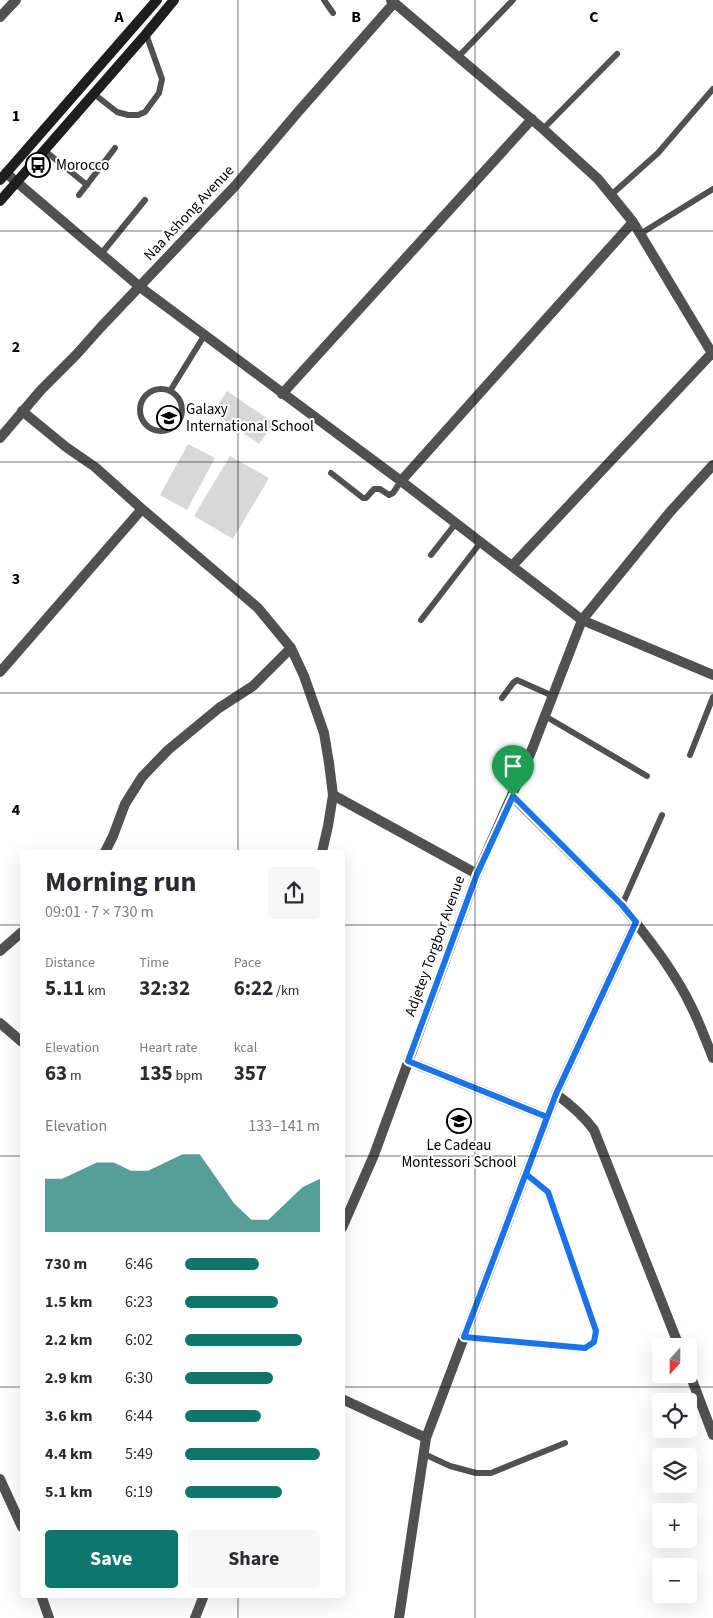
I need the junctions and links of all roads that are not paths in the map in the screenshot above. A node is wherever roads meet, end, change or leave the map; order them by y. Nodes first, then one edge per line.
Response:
1 (157, 0) edge
2 (174, 0) edge
3 (324, 0) edge
4 (513, 0) edge
5 (11, 1) edge
6 (392, 2) edge
7 (333, 13) dead end
8 (0, 17) edge
9 (146, 34) junction
10 (617, 54) dead end
11 (458, 57) junction
12 (713, 89) edge
13 (94, 94) junction
14 (532, 119) junction
15 (543, 129) junction
16 (114, 148) dead end
17 (44, 150) junction
18 (3, 176) edge
19 (16, 182) junction
20 (87, 184) junction
21 (713, 189) edge
22 (80, 195) dead end
23 (611, 195) junction
24 (144, 200) dead end
25 (0, 201) edge
26 (633, 222) junction
27 (640, 234) junction
28 (101, 254) junction
29 (140, 287) junction
30 (204, 336) junction
31 (712, 354) edge
32 (170, 391) junction
33 (282, 394) junction
34 (22, 411) junction
35 (0, 438) edge
36 (713, 465) edge
37 (331, 473) dead end
38 (401, 480) junction
39 (142, 510) junction
40 (456, 523) junction
41 (481, 542) junction
42 (431, 555) dead end
43 (512, 566) junction
44 (421, 620) dead end
45 (582, 620) junction
46 (291, 648) junction
47 (0, 672) edge
48 (713, 675) edge
49 (553, 696) junction
50 (713, 697) edge
51 (502, 698) dead end
52 (545, 716) junction
53 (690, 755) dead end
54 (647, 776) dead end
55 (333, 795) junction
56 (513, 796) junction
57 (662, 816) dead end
58 (106, 850) edge
59 (322, 850) edge
60 (477, 874) junction
61 (622, 905) junction
62 (636, 922) junction
63 (20, 934) edge
64 (0, 951) edge
65 (0, 1023) edge
66 (20, 1040) edge
67 (713, 1058) edge
68 (408, 1061) junction
69 (556, 1094) junction
70 (547, 1117) junction
71 (526, 1174) junction
72 (345, 1222) edge
73 (464, 1337) junction
74 (676, 1338) edge
75 (693, 1383) edge
76 (345, 1400) edge
77 (713, 1434) edge
78 (426, 1438) junction
79 (564, 1444) dead end
80 (424, 1454) junction
81 (0, 1479) edge
82 (20, 1524) edge
83 (42, 1598) edge
84 (203, 1598) edge
85 (49, 1618) edge
86 (195, 1618) edge
87 (399, 1618) edge

1 - 18 main road
2 - 9 main road
3 - 7 lane
4 - 11 lane
5 - 8 street
6 - 11 street
6 - 29 street, Naa Ashong Avenue
9 - 13 main road
9 - 13 lane
10 - 15 lane
11 - 14 street
12 - 23 lane
13 - 17 main road
14 - 15 street
14 - 33 street
15 - 23 street
16 - 20 lane
17 - 19 main road
17 - 20 lane
18 - 19 street
19 - 25 main road
19 - 28 street
20 - 22 lane
21 - 27 lane
23 - 26 street
24 - 28 lane
26 - 27 street
26 - 38 street
27 - 31 street
28 - 29 street
29 - 30 street
29 - 34 street, Naa Ashong Avenue
30 - 32 lane
30 - 33 street
31 - 43 street
32 - 32 lane
33 - 38 street
34 - 35 street, Naa Ashong Avenue
34 - 39 street
36 - 45 street, Adjetey Torgbor Avenue
37 - 38 lane
38 - 40 street
39 - 46 street
39 - 47 street
40 - 41 street
40 - 42 lane
41 - 43 street
41 - 44 lane
43 - 45 street
45 - 48 street
45 - 49 street, Adjetey Torgbor Avenue
46 - 55 street
46 - 58 street
49 - 51 lane
49 - 52 street, Adjetey Torgbor Avenue
50 - 53 lane
52 - 54 lane
52 - 56 street, Adjetey Torgbor Avenue
55 - 59 street
55 - 60 street
56 - 60 street, Adjetey Torgbor Avenue
56 - 61 street
57 - 61 lane
60 - 68 street, Adjetey Torgbor Avenue
61 - 62 street
62 - 67 street
62 - 69 street
63 - 64 street
65 - 66 street
68 - 70 street
68 - 72 street, Adjetey Torgbor Avenue
69 - 70 street
69 - 74 street
70 - 71 street
71 - 73 street
71 - 73 lane
73 - 78 street
75 - 77 street
76 - 78 street
78 - 80 street
79 - 80 lane
80 - 87 street
81 - 82 street
83 - 85 street
84 - 86 street

